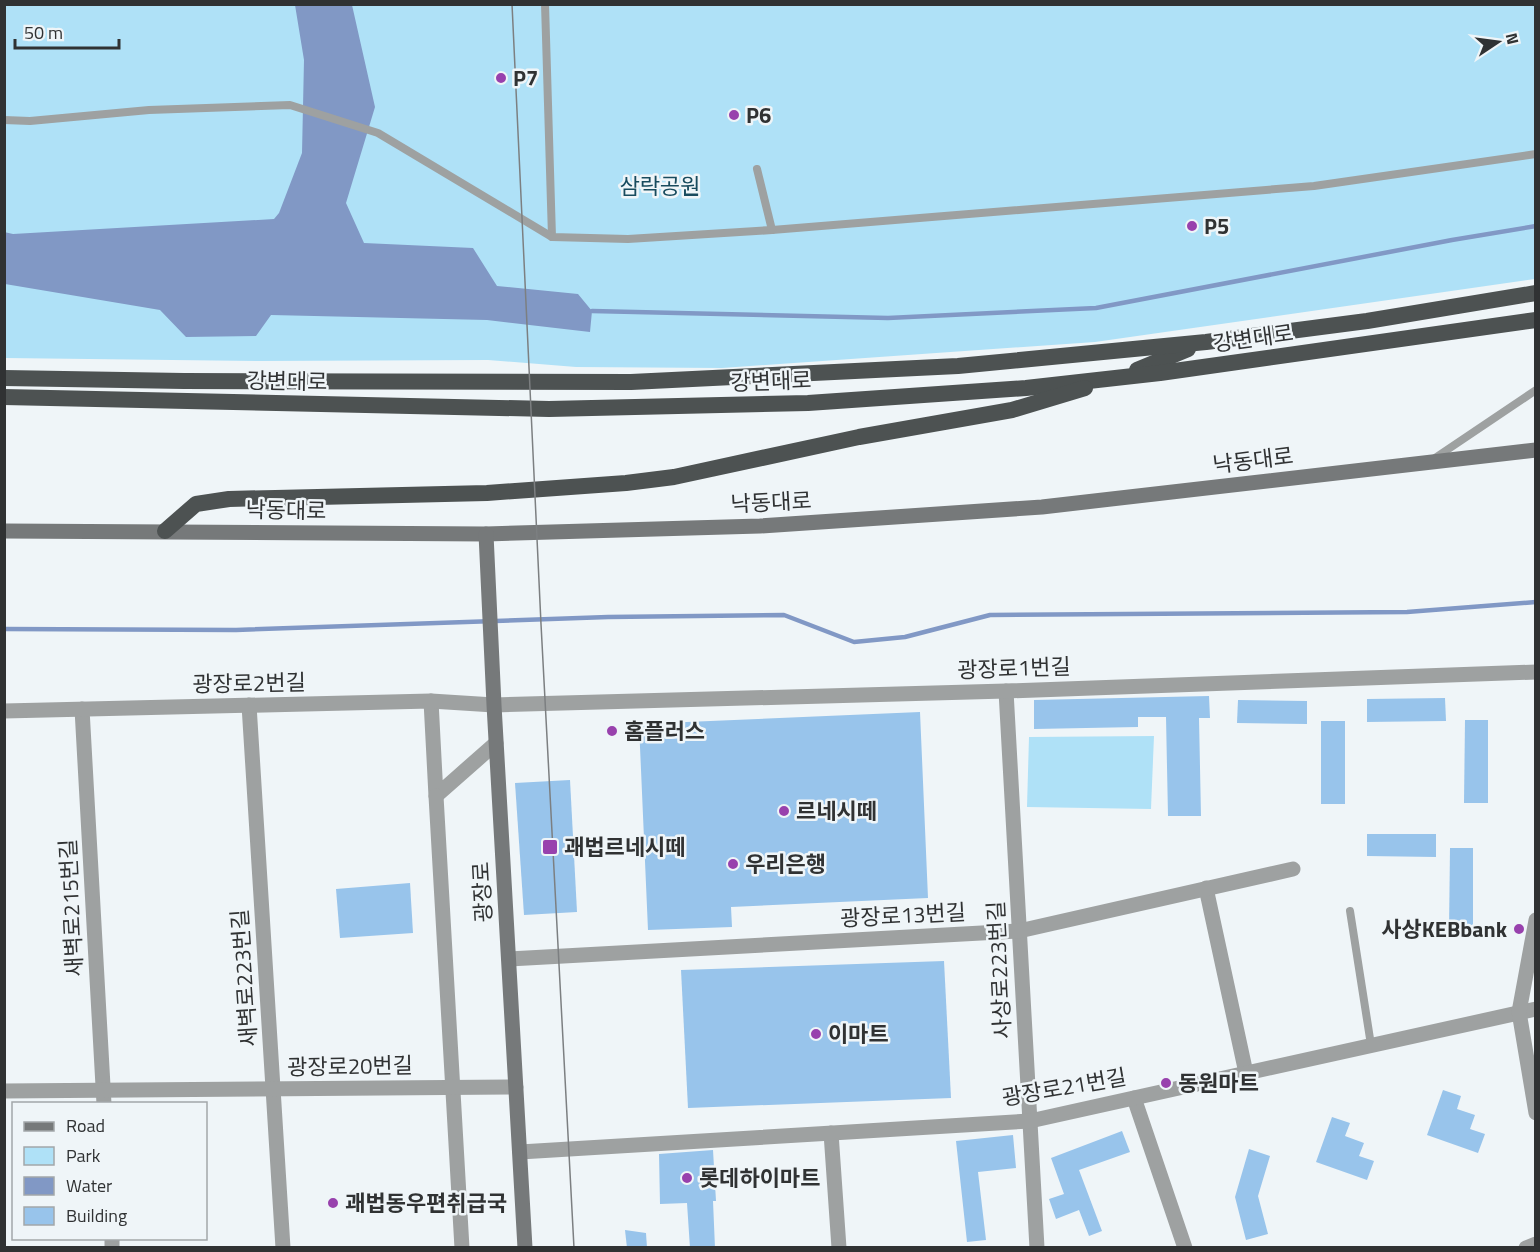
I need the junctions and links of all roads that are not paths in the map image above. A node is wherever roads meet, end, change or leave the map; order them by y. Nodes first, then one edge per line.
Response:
1 (545, 4) edge
2 (4, 120) edge
3 (1536, 154) edge
4 (757, 169) dead end
5 (772, 230) junction
6 (552, 237) junction
7 (1536, 293) edge
8 (1536, 321) edge
9 (1206, 342) junction
10 (1123, 376) junction
11 (4, 378) edge
12 (1536, 390) edge
13 (4, 397) edge
14 (1536, 450) edge
15 (1429, 462) junction
16 (4, 531) edge
17 (165, 531) junction
18 (486, 534) junction
19 (1536, 672) edge
20 (1006, 691) junction
21 (493, 697) junction
22 (431, 701) junction
23 (249, 705) junction
24 (82, 709) junction
25 (4, 711) edge
26 (496, 743) junction
27 (436, 796) junction
28 (1293, 869) dead end
29 (1206, 888) junction
30 (1350, 911) dead end
31 (1536, 920) edge
32 (1019, 931) junction
33 (509, 959) junction
34 (1536, 1009) edge
35 (1519, 1012) junction
36 (1371, 1045) junction
37 (1246, 1073) junction
38 (453, 1087) junction
39 (516, 1087) junction
40 (273, 1089) junction
41 (4, 1091) edge
42 (104, 1097) edge
43 (1134, 1098) junction
44 (1536, 1113) edge
45 (1030, 1121) junction
46 (831, 1133) junction
47 (520, 1152) junction
48 (1536, 1244) edge
49 (283, 1248) edge
50 (462, 1248) edge
51 (525, 1248) edge
52 (839, 1248) edge
53 (1037, 1248) edge
54 (1185, 1248) edge
55 (1526, 1248) edge

1 - 6 lane
2 - 6 lane
3 - 5 lane
4 - 5 lane
5 - 6 lane
7 - 9 highway, 강변대로
8 - 10 highway, 강변대로
9 - 10 highway
9 - 11 highway, 강변대로
10 - 13 highway, 강변대로
10 - 17 highway
12 - 15 lane
14 - 15 main road, 낙동대로
15 - 18 main road, 낙동대로
16 - 17 main road, 낙동대로
17 - 18 main road, 낙동대로
18 - 21 main road, 광장로
19 - 20 street, 광장로1번길
20 - 21 street, 광장로1번길
20 - 32 street, 사상로223번길
21 - 22 street, 광장로2번길
21 - 26 main road, 광장로
22 - 23 street, 광장로2번길
22 - 27 street, 광장로
23 - 24 street, 광장로2번길
23 - 40 street, 새벽로223번길
24 - 25 street, 광장로2번길
24 - 42 street, 새벽로215번길
26 - 27 street
26 - 33 main road, 광장로
27 - 38 street, 광장로
28 - 29 street, 광장로13번길
29 - 32 street, 광장로13번길
29 - 37 street
30 - 36 lane
31 - 35 street
32 - 33 street, 광장로13번길
32 - 45 street, 사상로223번길
33 - 39 main road, 광장로
34 - 35 street, 광장로21번길
35 - 36 street, 광장로21번길
35 - 44 street
36 - 37 street, 광장로21번길
37 - 43 street, 광장로21번길
38 - 39 street, 광장로20번길
38 - 40 street, 광장로20번길
38 - 50 street, 광장로
39 - 47 main road, 광장로
40 - 42 street, 광장로20번길
40 - 49 street, 새벽로223번길
41 - 42 street, 광장로20번길
43 - 45 street, 광장로21번길
43 - 54 street
45 - 46 street, 광장로21번길
45 - 53 street, 사상로223번길
46 - 47 street, 광장로21번길
46 - 52 street
47 - 51 main road, 광장로
48 - 55 street

